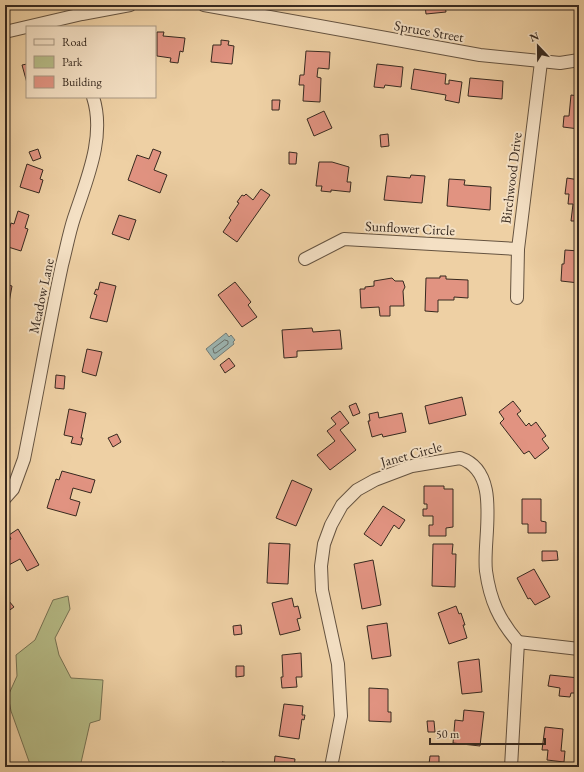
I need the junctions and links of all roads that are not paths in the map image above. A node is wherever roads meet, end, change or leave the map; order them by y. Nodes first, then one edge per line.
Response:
1 (130, 5) edge
2 (204, 5) edge
3 (68, 22) edge
4 (43, 26) edge
5 (26, 29) edge
6 (5, 32) edge
7 (579, 60) edge
8 (540, 62) junction
9 (93, 98) edge
10 (518, 249) junction
11 (305, 259) dead end
12 (517, 298) dead end
13 (5, 498) edge
14 (518, 642) junction
15 (579, 649) edge
16 (331, 767) edge
17 (511, 767) edge

1 - 3 street
2 - 8 street, Spruce Street
3 - 4 street
5 - 6 street
7 - 8 street, Spruce Street
8 - 10 street, Birchwood Drive
9 - 13 street, Meadow Lane
10 - 11 street, Sunflower Circle
10 - 12 street, Birchwood Drive
14 - 15 street
14 - 16 street, Janet Circle
14 - 17 street

